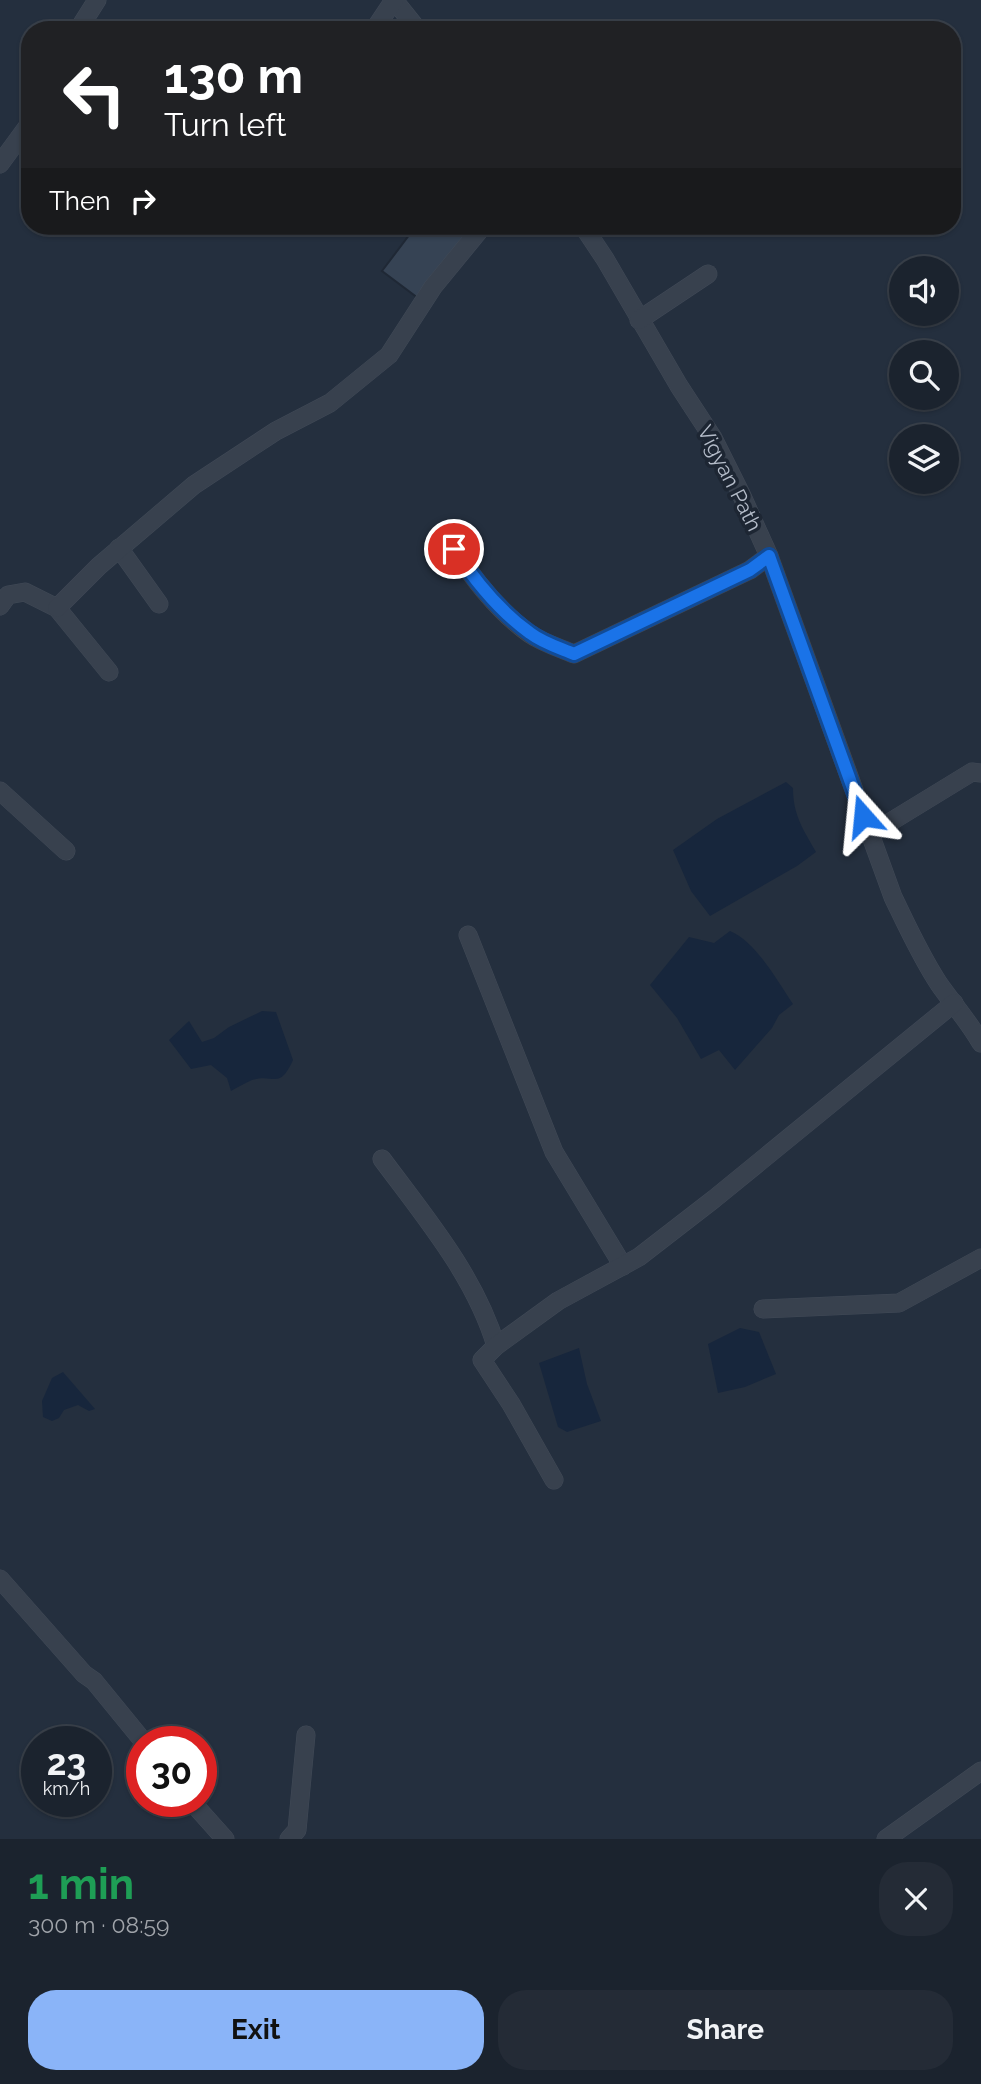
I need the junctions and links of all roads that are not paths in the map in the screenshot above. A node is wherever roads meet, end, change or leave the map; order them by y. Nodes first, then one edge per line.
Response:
1 (97, 0) edge
2 (394, 0) edge
3 (84, 21) edge
4 (380, 21) edge
5 (411, 21) edge
6 (21, 135) edge
7 (0, 164) edge
8 (476, 235) edge
9 (589, 235) edge
10 (708, 274) dead end
11 (639, 320) junction
12 (119, 548) junction
13 (454, 549) dead end
14 (769, 556) junction
15 (159, 604) dead end
16 (0, 606) edge
17 (57, 608) junction
18 (109, 672) dead end
19 (981, 773) edge
20 (0, 791) edge
21 (869, 835) junction
22 (66, 851) dead end
23 (467, 934) dead end
24 (954, 1003) junction
25 (981, 1043) edge
26 (382, 1159) dead end
27 (981, 1258) edge
28 (623, 1266) junction
29 (763, 1308) dead end
30 (496, 1346) junction
31 (554, 1480) dead end
32 (0, 1579) edge
33 (131, 1726) edge
34 (306, 1735) dead end
35 (981, 1771) edge
36 (205, 1817) edge
37 (225, 1839) edge
38 (289, 1839) edge
39 (886, 1839) edge

1 - 3 street
2 - 4 street
2 - 5 street
6 - 7 street
8 - 12 street
9 - 11 street, Vigyan Path
10 - 11 street
11 - 14 street, Vigyan Path
12 - 15 street
12 - 17 street
13 - 14 street
14 - 21 street, Vigyan Path
16 - 17 street
17 - 18 street
19 - 21 street
20 - 22 street
21 - 24 street, Vigyan Path
23 - 28 street
24 - 25 street, Vigyan Path
24 - 28 street
26 - 30 street
27 - 29 street
28 - 30 street
30 - 31 street
32 - 33 street
34 - 38 street
35 - 39 street
36 - 37 street

